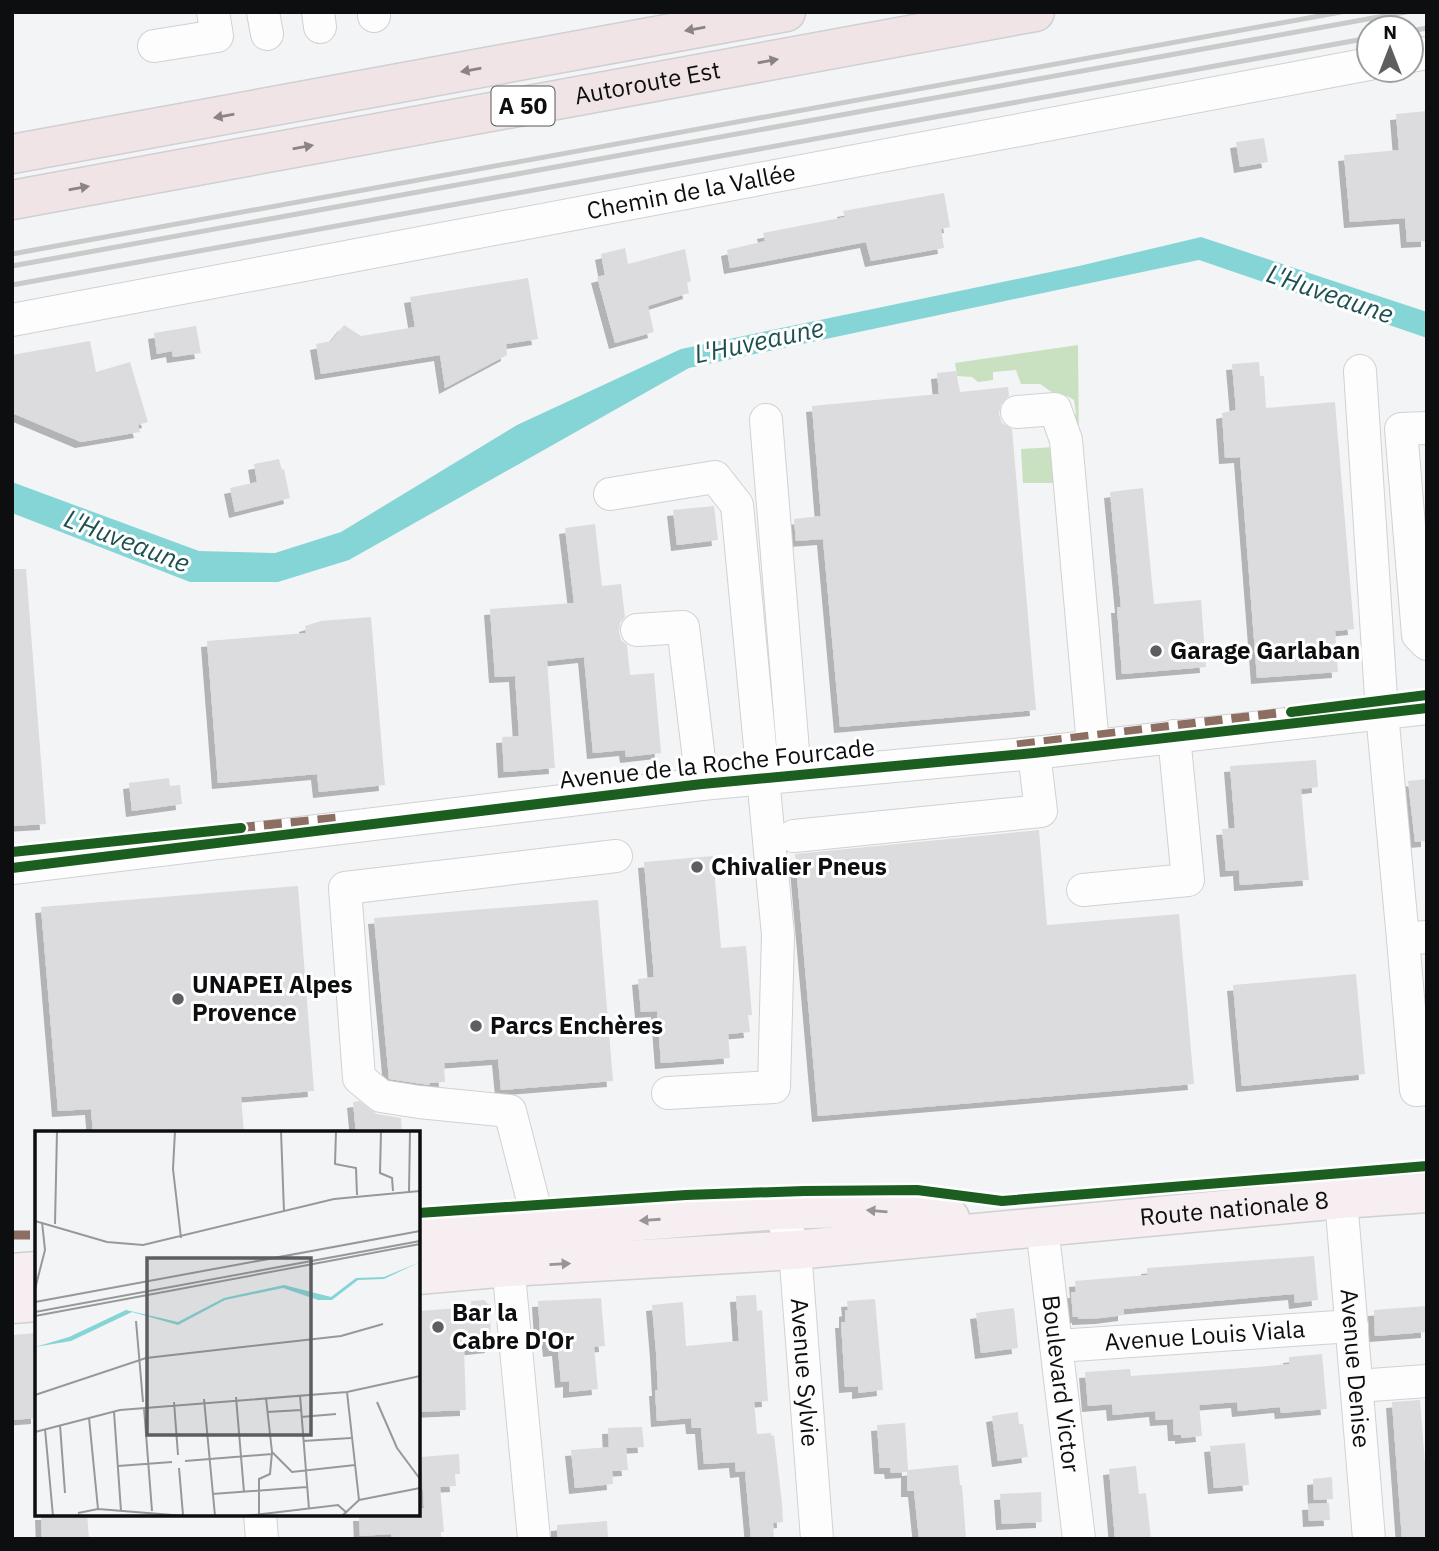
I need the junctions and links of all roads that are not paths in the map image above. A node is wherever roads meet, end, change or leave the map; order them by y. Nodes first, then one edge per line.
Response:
1 (212, 12) edge
2 (786, 12) edge
3 (1035, 12) edge
4 (154, 47) dead end
5 (1355, 67) edge
6 (12, 154) edge
7 (12, 200) edge
8 (12, 320) edge
9 (1360, 371) dead end
10 (1017, 412) dead end
11 (766, 420) dead end
12 (1427, 428) edge
13 (610, 494) dead end
14 (637, 630) dead end
15 (1427, 644) edge
16 (1427, 708) edge
17 (1373, 714) junction
18 (1174, 736) junction
19 (1093, 746) junction
20 (1034, 752) junction
21 (795, 775) junction
22 (763, 778) junction
23 (702, 785) junction
24 (794, 836) dead end
25 (616, 856) dead end
26 (12, 868) edge
27 (1083, 890) dead end
28 (1404, 940) edge
29 (1427, 1089) edge
30 (668, 1093) dead end
31 (1427, 1193) edge
32 (1342, 1199) junction
33 (779, 1210) junction
34 (1042, 1227) junction
35 (420, 1239) edge
36 (518, 1242) junction
37 (795, 1250) junction
38 (35, 1271) edge
39 (12, 1273) edge
40 (420, 1274) edge
41 (35, 1303) edge
42 (12, 1304) edge
43 (1352, 1326) junction
44 (1058, 1346) junction
45 (1427, 1381) edge
46 (1357, 1386) junction
47 (260, 1516) edge
48 (262, 1539) edge
49 (534, 1539) edge
50 (817, 1539) edge
51 (1079, 1539) edge
52 (1369, 1539) edge

1 - 4 street
2 -> 6 highway, Autoroute Est / A 50
7 -> 3 highway, Autoroute Est / A 50
5 - 8 street, Chemin de la Vallée
9 - 17 street
10 - 19 street
11 - 21 street
12 - 15 street
13 - 22 street
14 - 23 street
16 - 17 street, Avenue de la Roche Fourcade
17 - 18 street, Avenue de la Roche Fourcade
17 - 28 street
18 - 19 street, Avenue de la Roche Fourcade
18 - 27 street
19 - 20 street, Avenue de la Roche Fourcade
20 - 21 street, Avenue de la Roche Fourcade
20 - 24 street
21 - 22 street, Avenue de la Roche Fourcade
22 - 23 street, Avenue de la Roche Fourcade
22 - 30 street
23 - 26 street, Avenue de la Roche Fourcade
25 - 36 street
28 - 29 street
31 - 32 main road, Route nationale 8
32 - 34 main road, Route nationale 8
32 - 43 street, Avenue Denise
34 -> 33 main road
33 -> 36 main road
33 - 37 street, Avenue Sylvie
34 - 37 main road
34 - 44 street, Boulevard Victor
35 - 36 main road
36 -> 37 main road
36 - 40 main road
36 - 49 street
37 - 50 street, Avenue Sylvie
38 - 39 main road
41 - 42 main road
43 - 44 street, Avenue Louis Viala
43 - 46 street, Avenue Denise
44 - 51 street, Boulevard Victor
45 - 46 street
46 - 52 street, Avenue Denise
47 - 48 street

